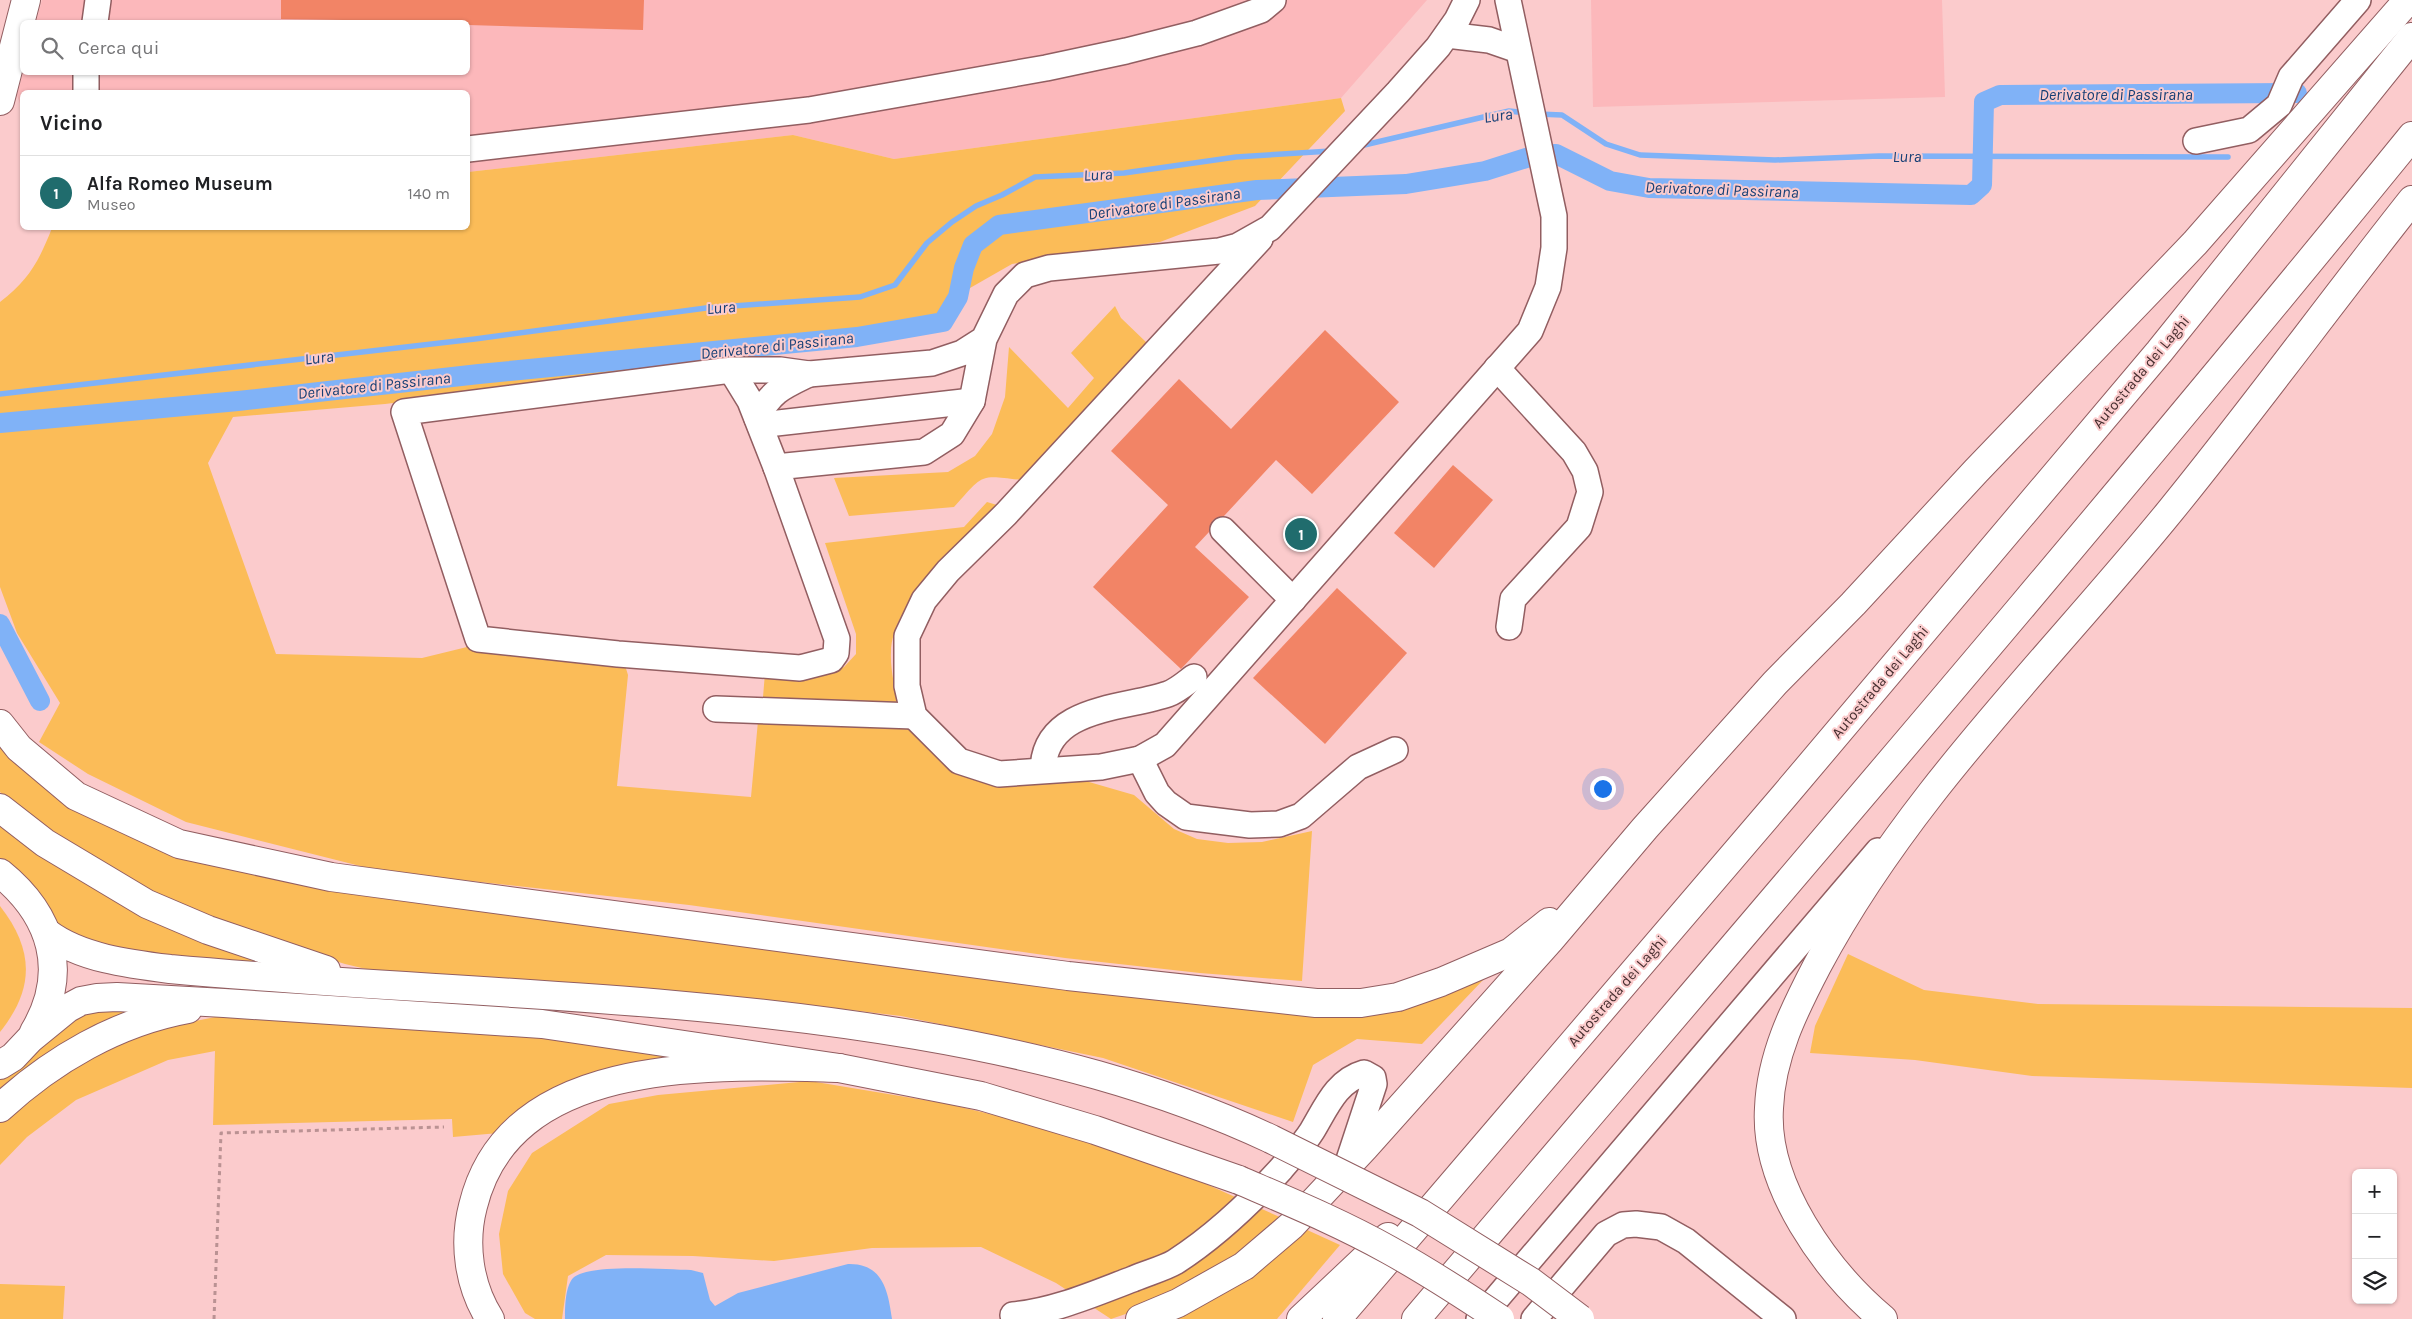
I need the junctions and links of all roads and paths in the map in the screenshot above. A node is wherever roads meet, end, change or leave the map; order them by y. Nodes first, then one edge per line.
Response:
1 (26, 0) edge
2 (98, 0) edge
3 (1274, 0) edge
4 (1467, 0) edge
5 (1508, 0) edge
6 (2358, 0) edge
7 (2408, 0) edge
8 (21, 20) edge
9 (95, 20) edge
10 (20, 23) edge
11 (1448, 35) junction
12 (2412, 37) edge
13 (1518, 50) junction
14 (86, 75) edge
15 (86, 90) edge
16 (0, 101) edge
17 (2412, 136) edge
18 (2196, 140) dead end
19 (470, 149) edge
20 (2412, 200) edge
21 (1270, 228) junction
22 (984, 339) junction
23 (1497, 368) junction
24 (731, 370) junction
25 (808, 374) junction
26 (972, 401) junction
27 (758, 422) junction
28 (776, 468) junction
29 (1223, 530) dead end
30 (1293, 600) junction
31 (1509, 627) dead end
32 (1194, 677) dead end
33 (716, 709) dead end
34 (914, 716) junction
35 (0, 724) edge
36 (1395, 750) dead end
37 (1140, 759) junction
38 (1043, 769) junction
39 (1944, 778) junction
40 (0, 808) edge
41 (1645, 828) junction
42 (0, 873) edge
43 (46, 933) junction
44 (380, 984) junction
45 (224, 1003) junction
46 (30, 1039) junction
47 (0, 1065) edge
48 (839, 1068) junction
49 (0, 1108) edge
50 (444, 1127) dead end
51 (1347, 1166) junction
52 (1464, 1169) junction
53 (1013, 1315) dead end
54 (214, 1319) edge
55 (490, 1319) edge
56 (1140, 1319) edge
57 (1301, 1319) edge
58 (1337, 1319) edge
59 (1416, 1319) edge
60 (1479, 1319) edge
61 (1500, 1319) edge
62 (1534, 1319) edge
63 (1580, 1319) edge
64 (1783, 1319) edge
65 (1883, 1319) edge

1 - 8 main road
2 - 9 street
3 - 19 street
4 - 11 street
5 - 13 street
6 - 18 street
7 - 41 main road
10 - 16 main road
11 - 13 street
11 - 21 street
12 - 52 main road, Autostrada dei Laghi
13 - 23 street
14 - 15 street
17 - 59 main road
20 - 39 main road
21 - 22 street
21 - 34 street
22 - 25 street
22 - 26 street
23 - 30 street
23 - 31 street
24 - 25 street
24 - 27 street
24 - 28 street
25 - 27 street
26 - 27 street
26 - 28 street
27 - 28 street
29 - 30 street
30 - 37 street
32 - 38 street
33 - 34 street
34 - 38 street
35 - 41 main road
36 - 37 street
37 - 38 street
39 - 60 street
39 - 65 main road
40 - 44 main road
41 - 51 main road
42 - 43 main road
43 - 44 main road
43 - 46 main road
44 - 63 main road, bridge
45 - 46 main road
45 - 48 main road
45 - 49 main road
46 - 47 main road
48 - 55 main road
48 - 61 main road, bridge
50 - 54 path
51 - 53 street
51 - 56 main road
52 - 57 main road
52 - 58 main road, Autostrada dei Laghi
62 - 64 street

